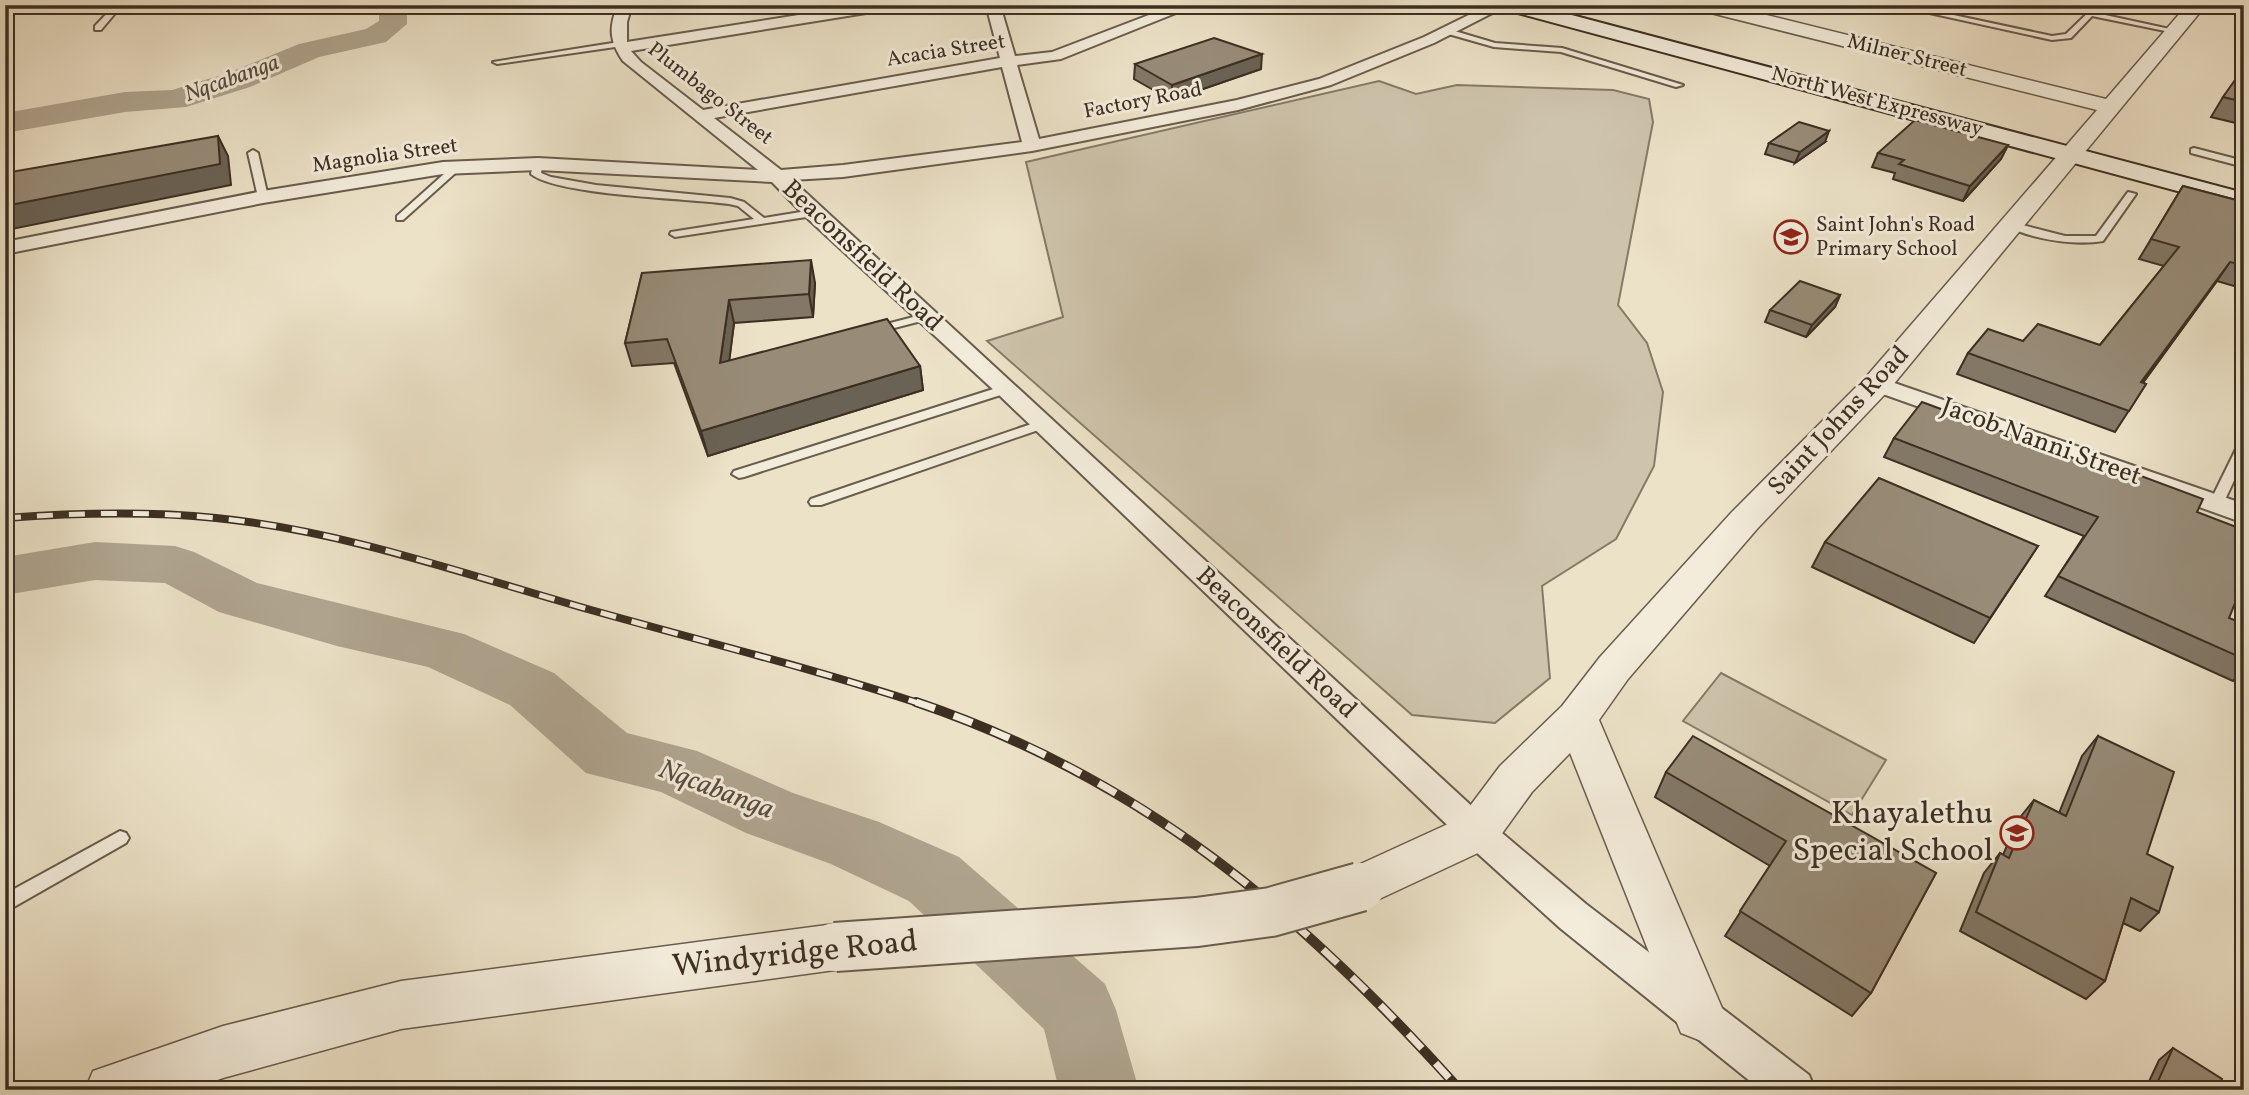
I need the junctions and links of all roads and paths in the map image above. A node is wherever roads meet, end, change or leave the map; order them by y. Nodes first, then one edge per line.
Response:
1 (118, 5) edge
2 (625, 5) edge
3 (891, 5) edge
4 (993, 5) edge
5 (1189, 5) edge
6 (1501, 5) edge
7 (1510, 5) edge
8 (1702, 5) edge
9 (1896, 5) edge
10 (2100, 5) edge
11 (2197, 5) edge
12 (1566, 12) edge
13 (2091, 14) junction
14 (98, 28) dead end
15 (1448, 31) junction
16 (2175, 32) junction
17 (620, 46) junction
18 (1009, 61) junction
19 (497, 62) dead end
20 (1679, 85) dead end
21 (2112, 107) junction
22 (702, 115) junction
23 (1032, 146) junction
24 (2075, 149) junction
25 (2194, 151) dead end
26 (253, 153) dead end
27 (538, 164) junction
28 (2244, 164) edge
29 (457, 167) junction
30 (776, 176) junction
31 (2244, 186) edge
32 (2131, 194) dead end
33 (262, 197) junction
34 (2244, 201) edge
35 (813, 213) junction
36 (400, 218) dead end
37 (762, 221) junction
38 (2011, 225) junction
39 (675, 234) dead end
40 (5, 248) edge
41 (925, 317) junction
42 (863, 333) edge
43 (1877, 384) junction
44 (1006, 389) junction
45 (1043, 424) junction
46 (2244, 446) edge
47 (739, 474) dead end
48 (816, 502) dead end
49 (2216, 504) junction
50 (2244, 514) edge
51 (1577, 718) junction
52 (1476, 832) junction
53 (120, 838) dead end
54 (5, 904) edge
55 (1699, 1015) junction
56 (112, 1090) edge
57 (1794, 1090) edge

1 - 14 lane
2 - 17 street, Plumbago Street
3 - 17 street
4 - 18 street
5 - 18 street, Acacia Street
6 - 15 street, Factory Road
7 - 12 main road, North West Expressway
8 - 21 street, Milner Street
9 - 13 lane
10 - 13 lane
11 - 16 street, Saint Johns Road
12 - 24 main road, North West Expressway
13 - 16 lane
15 - 20 lane
15 - 23 street, Factory Road
16 - 21 street, Saint Johns Road
17 - 19 lane
17 - 22 street, Plumbago Street
18 - 22 street, Acacia Street
18 - 23 street
21 - 24 street, Saint Johns Road
22 - 30 street, Plumbago Street
23 - 30 street, Factory Road
24 - 31 main road, North West Expressway
24 - 34 main road, North West Expressway
24 - 38 street, Saint Johns Road
25 - 28 lane
26 - 33 lane
27 - 29 street, Magnolia Street
27 - 30 street, Magnolia Street
27 - 37 lane
29 - 33 street, Magnolia Street
29 - 36 lane
30 - 35 street, Beaconsfield Road
32 - 38 lane
33 - 40 street, Magnolia Street
35 - 37 lane
35 - 41 street, Beaconsfield Road
37 - 39 lane
38 - 43 street, Saint Johns Road
41 - 42 lane
41 - 44 street, Beaconsfield Road
43 - 49 street, Jacob Nanni Street
43 - 51 street, Saint Johns Road
44 - 45 street, Beaconsfield Road
44 - 47 lane
45 - 48 lane
45 - 52 street, Beaconsfield Road
46 - 49 lane
49 - 50 street, Jacob Nanni Street
51 - 52 street, Saint Johns Road
51 - 55 street
52 - 55 street, Beaconsfield Road
52 - 56 street, Windyridge Road, bridge
53 - 54 lane
55 - 57 street, Beaconsfield Road

